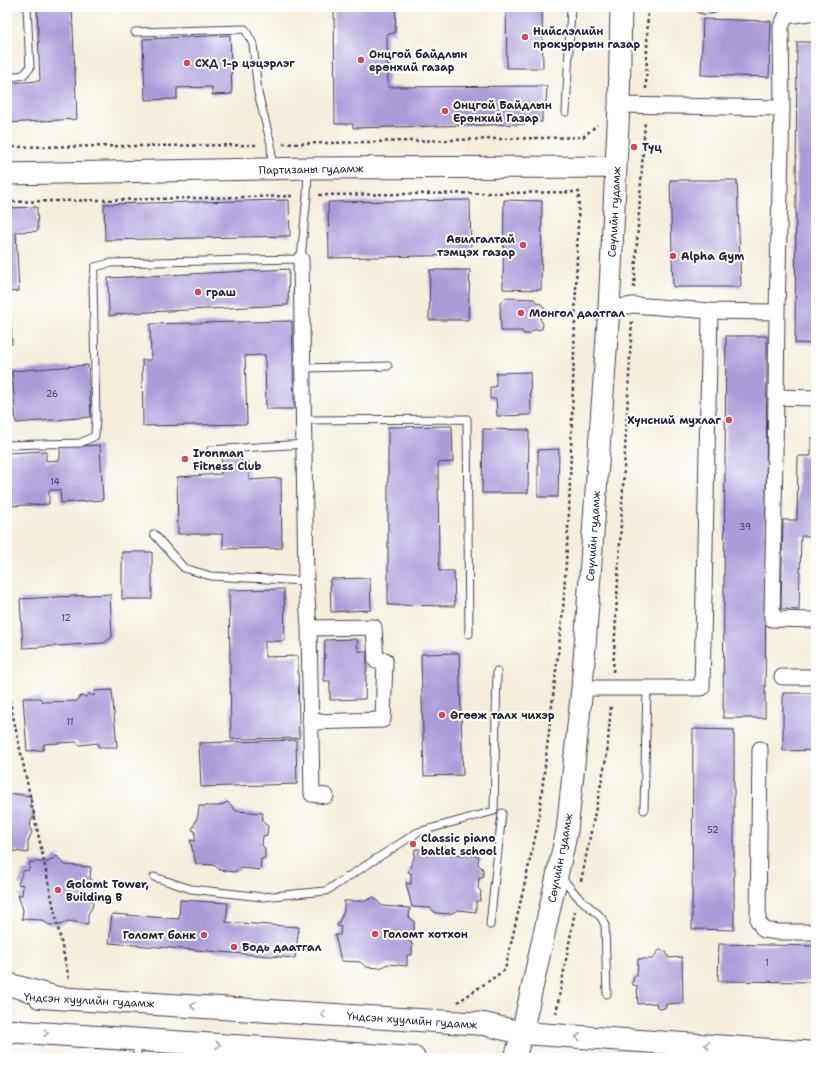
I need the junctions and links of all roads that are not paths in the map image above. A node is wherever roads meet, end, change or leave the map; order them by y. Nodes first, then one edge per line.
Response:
1 (27, 7) edge
2 (571, 7) edge
3 (621, 7) edge
4 (816, 12) edge
5 (135, 32) dead end
6 (7, 78) edge
7 (619, 106) junction
8 (782, 108) junction
9 (566, 112) dead end
10 (616, 166) junction
11 (308, 168) junction
12 (272, 169) junction
13 (7, 174) edge
14 (301, 259) junction
15 (609, 309) junction
16 (710, 311) junction
17 (777, 312) junction
18 (388, 366) dead end
19 (304, 368) junction
20 (776, 397) junction
21 (816, 398) edge
22 (304, 420) junction
23 (305, 444) junction
24 (7, 445) edge
25 (211, 450) dead end
26 (154, 534) dead end
27 (306, 581) junction
28 (816, 620) edge
29 (308, 628) junction
30 (469, 634) dead end
31 (497, 671) dead end
32 (782, 677) dead end
33 (816, 677) edge
34 (582, 688) junction
35 (647, 688) junction
36 (310, 722) junction
37 (760, 749) dead end
38 (326, 796) dead end
39 (644, 810) dead end
40 (502, 813) dead end
41 (558, 873) junction
42 (154, 877) dead end
43 (490, 925) dead end
44 (816, 932) edge
45 (7, 984) edge
46 (65, 987) junction
47 (607, 994) dead end
48 (7, 995) edge
49 (10, 1032) edge
50 (522, 1033) junction
51 (137, 1049) edge
52 (816, 1053) edge
53 (325, 1055) edge
54 (414, 1058) edge
55 (515, 1058) edge

1 - 6 lane
2 - 9 lane
3 - 7 main road, Сөүлийн гудамж
4 - 8 street
5 - 12 lane
7 - 8 street
7 - 10 main road, Сөүлийн гудамж
8 - 17 street
10 - 11 main road, Партизаны гудамж
10 - 15 main road, Сөүлийн гудамж
11 - 12 main road, Партизаны гудамж
11 - 14 lane
12 - 13 main road, Партизаны гудамж
14 - 19 street
14 - 24 lane
15 - 16 street
15 - 34 main road, Сөүлийн гудамж
16 - 17 street
16 - 35 street
17 - 20 street
18 - 19 lane
19 - 22 street
20 - 21 street
20 - 28 street
22 - 23 street
22 - 30 lane
23 - 25 lane
23 - 27 street
26 - 27 lane
27 - 29 street
29 - 36 street
29 - 36 street
31 - 42 lane
32 - 33 street
34 - 35 street
34 - 41 main road, Сөүлийн гудамж
35 - 39 lane
36 - 38 street
37 - 44 street
40 - 43 lane
41 - 47 lane
41 - 50 main road, Сөүлийн гудамж
45 - 46 main road
46 - 48 main road, Үндсэн хуулийн гудамж
50 -> 46 main road, Үндсэн хуулийн гудамж
49 -> 51 main road
52 -> 50 main road, Үндсэн хуулийн гудамж
50 - 55 main road, Сөүлийн гудамж
51 -> 53 main road
53 - 54 main road

